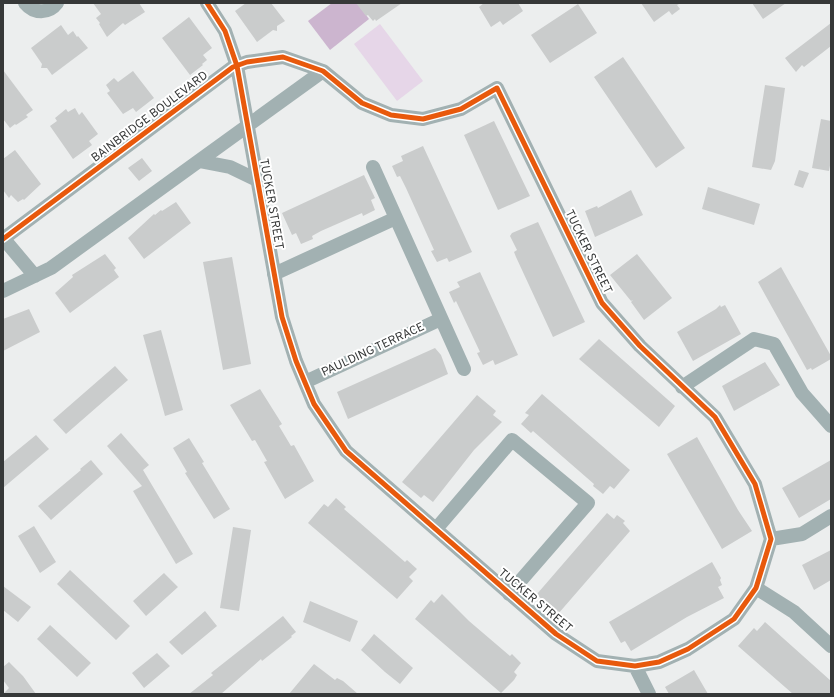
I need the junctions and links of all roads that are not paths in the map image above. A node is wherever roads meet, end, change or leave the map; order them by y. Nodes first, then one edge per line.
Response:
1 (25, 3) edge
2 (57, 3) edge
3 (207, 3) edge
4 (237, 66) junction
5 (323, 71) junction
6 (247, 126) junction
7 (199, 161) junction
8 (374, 167) dead end
9 (257, 180) junction
10 (396, 218) junction
11 (3, 238) edge
12 (274, 274) junction
13 (35, 276) junction
14 (3, 292) edge
15 (441, 319) junction
16 (464, 370) dead end
17 (305, 382) junction
18 (682, 387) junction
19 (831, 426) edge
20 (831, 516) edge
21 (436, 529) junction
22 (771, 539) junction
23 (756, 588) junction
24 (509, 594) junction
25 (831, 646) edge
26 (635, 666) junction
27 (649, 694) edge

1 - 2 street
3 - 4 street, TUCKER STREET
4 - 5 street, BAINBRIDGE BOULEVARD
4 - 6 street, TUCKER STREET
4 - 11 street, BAINBRIDGE BOULEVARD
5 - 6 street
5 - 18 street, TUCKER STREET
6 - 7 street
6 - 9 street, TUCKER STREET
7 - 9 street, TUCKER STREET
7 - 13 street
8 - 10 street
9 - 12 street, TUCKER STREET
10 - 12 street
10 - 15 street
11 - 13 street
12 - 17 street, TUCKER STREET
13 - 14 street
15 - 16 street
15 - 17 street, PAULDING TERRACE
17 - 21 street, TUCKER STREET
18 - 19 street
18 - 22 street, TUCKER STREET
20 - 22 street
21 - 24 street, TUCKER STREET
21 - 24 street
22 - 23 street, TUCKER STREET
23 - 25 street
23 - 26 street, TUCKER STREET
24 - 26 street, TUCKER STREET
26 - 27 street

